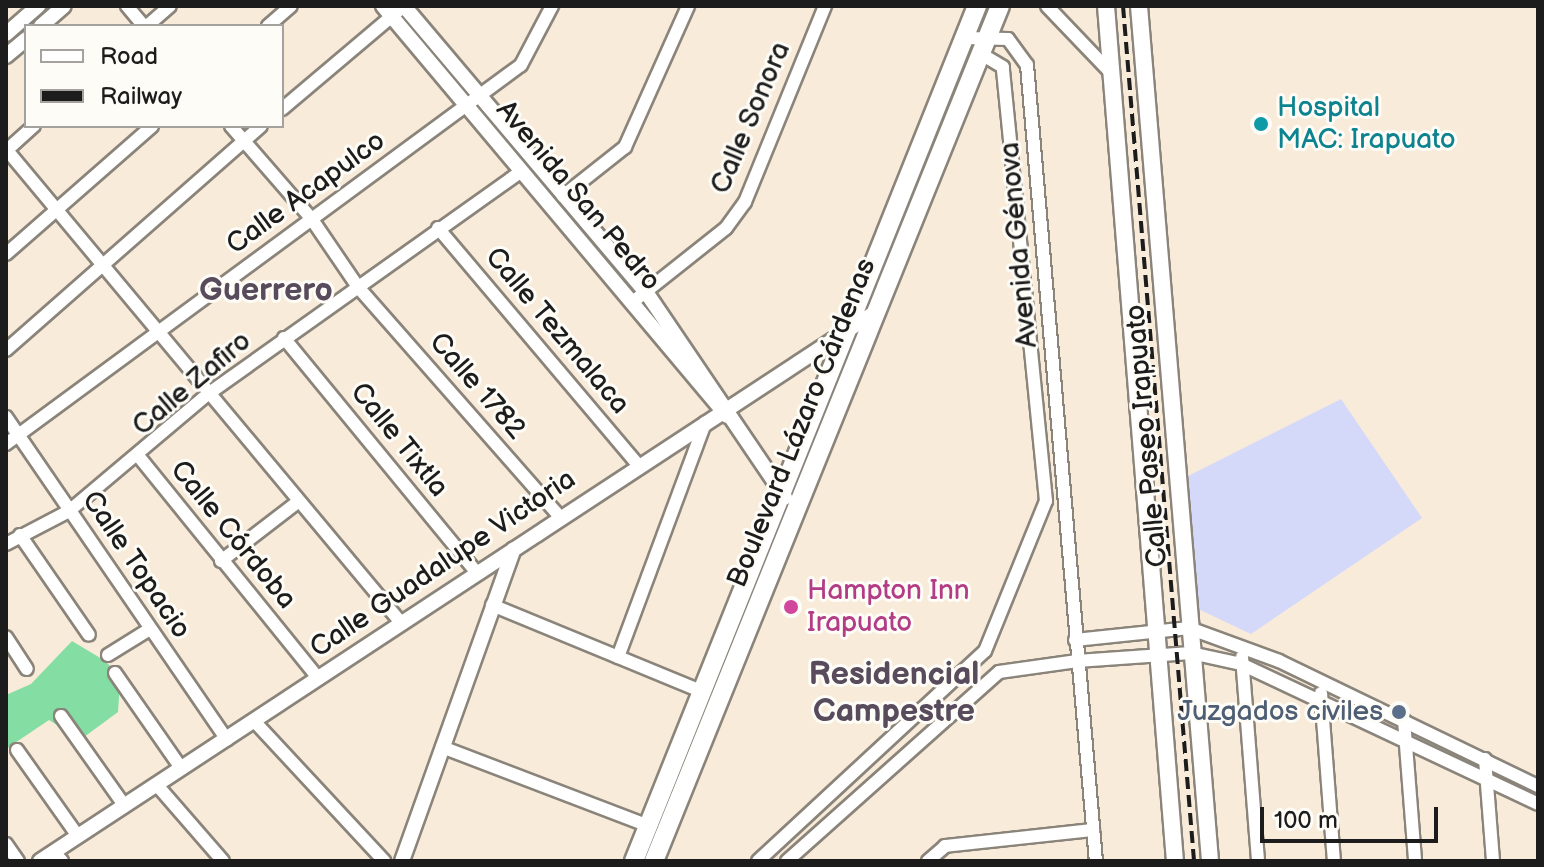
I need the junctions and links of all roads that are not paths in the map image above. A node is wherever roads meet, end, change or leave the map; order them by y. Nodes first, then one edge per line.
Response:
1 (38, 6) edge
2 (64, 6) edge
3 (127, 6) edge
4 (170, 6) edge
5 (291, 6) edge
6 (404, 6) edge
7 (552, 6) edge
8 (688, 6) edge
9 (825, 6) edge
10 (977, 6) edge
11 (1047, 6) edge
12 (1106, 6) edge
13 (1139, 6) edge
14 (388, 11) edge
15 (998, 11) edge
16 (43, 24) edge
17 (144, 24) edge
18 (148, 24) edge
19 (270, 24) edge
20 (6, 34) edge
21 (999, 37) junction
22 (966, 38) junction
23 (24, 41) edge
24 (981, 54) junction
25 (6, 56) edge
26 (1113, 75) junction
27 (474, 102) junction
28 (284, 107) edge
29 (32, 128) edge
30 (150, 128) edge
31 (233, 128) edge
32 (259, 128) edge
33 (243, 141) junction
34 (6, 150) edge
35 (522, 171) junction
36 (563, 196) junction
37 (56, 210) junction
38 (311, 218) junction
39 (438, 228) junction
40 (6, 254) edge
41 (102, 266) junction
42 (358, 287) junction
43 (646, 292) junction
44 (634, 301) junction
45 (1048, 309) junction
46 (1027, 310) junction
47 (877, 311) junction
48 (851, 326) junction
49 (155, 331) junction
50 (284, 338) junction
51 (6, 350) edge
52 (208, 394) junction
53 (727, 413) junction
54 (6, 417) edge
55 (705, 423) junction
56 (21, 435) junction
57 (6, 444) edge
58 (140, 458) junction
59 (638, 465) junction
60 (783, 495) junction
61 (1063, 498) junction
62 (299, 501) junction
63 (1046, 501) junction
64 (69, 511) junction
65 (797, 514) junction
66 (560, 517) junction
67 (20, 535) junction
68 (6, 544) edge
69 (514, 548) junction
70 (221, 561) junction
71 (477, 573) junction
72 (492, 605) junction
73 (402, 624) junction
74 (1189, 628) junction
75 (150, 629) junction
76 (1156, 631) junction
77 (89, 635) dead end
78 (6, 637) edge
79 (1075, 640) junction
80 (1244, 646) junction
81 (985, 651) junction
82 (1191, 653) junction
83 (108, 655) dead end
84 (618, 657) junction
85 (1157, 657) junction
86 (1077, 661) junction
87 (1241, 664) junction
88 (27, 669) dead end
89 (999, 672) junction
90 (115, 673) dead end
91 (319, 679) junction
92 (1321, 681) junction
93 (703, 692) junction
94 (1320, 700) junction
95 (61, 716) dead end
96 (1404, 720) junction
97 (255, 722) junction
98 (227, 740) junction
99 (1406, 740) junction
100 (442, 747) junction
101 (17, 750) dead end
102 (1485, 759) junction
103 (181, 768) junction
104 (1487, 779) junction
105 (156, 784) junction
106 (1538, 786) edge
107 (1538, 804) edge
108 (124, 805) junction
109 (649, 826) junction
110 (1093, 830) junction
111 (78, 836) junction
112 (6, 844) edge
113 (58, 856) edge
114 (18, 861) edge
115 (40, 861) edge
116 (223, 861) edge
117 (384, 861) edge
118 (402, 861) edge
119 (634, 861) edge
120 (654, 861) edge
121 (758, 861) edge
122 (787, 861) edge
123 (928, 861) edge
124 (1096, 861) edge
125 (1175, 861) edge
126 (1210, 861) edge
127 (1258, 861) edge
128 (1334, 861) edge
129 (1415, 861) edge
130 (1493, 861) edge

1 - 20 street
2 - 16 street
3 - 17 street
4 - 18 street
5 - 19 street
6 - 14 street
6 - 27 street, Avenida San Pedro
7 - 27 street, Calle Acapulco
8 - 36 street
9 - 43 street, Calle Sonora
10 - 22 main road, Boulevard Lázaro Cárdenas
11 - 26 street
12 - 26 main road, Calle Paseo Irapuato
13 - 74 main road, Calle Paseo Irapuato
14 - 27 street, Avenida San Pedro
14 - 28 street
15 - 21 main road
21 - 22 street
21 - 24 main road, Boulevard Lázaro Cárdenas
21 - 45 street, Avenida Génova
22 - 48 main road, Boulevard Lázaro Cárdenas
23 - 25 street
24 - 46 street, Avenida Génova
24 - 47 main road, Boulevard Lázaro Cárdenas
26 - 76 main road, Calle Paseo Irapuato
27 - 35 street, Avenida San Pedro
27 - 36 street, Avenida San Pedro
27 - 38 street, Calle Acapulco
29 - 34 street
30 - 37 street
31 - 33 street, Calle 1782
32 - 33 street
33 - 38 street, Calle 1782
33 - 41 street
34 - 37 street
35 - 39 street, Calle Zafiro
35 - 44 street, Avenida San Pedro
36 - 43 street, Avenida San Pedro
37 - 40 street
37 - 41 street
38 - 42 street, Calle 1782
38 - 49 street, Calle Acapulco
39 - 42 street, Calle Zafiro
39 - 59 street, Calle Tezmalaca
41 - 49 street
41 - 51 street
42 - 50 street, Calle Zafiro
42 - 66 street, Calle 1782
43 - 44 street, Calle Sonora
43 - 53 street, Avenida San Pedro
44 - 53 street, Avenida San Pedro
45 - 46 street
45 - 61 street, Avenida Génova
46 - 63 street, Avenida Génova
47 - 48 street, Calle Guadalupe Victoria
47 - 65 main road, Boulevard Lázaro Cárdenas
48 - 53 street, Calle Guadalupe Victoria
48 - 60 main road, Boulevard Lázaro Cárdenas
49 - 52 street
49 - 56 street, Calle Acapulco
50 - 52 street, Calle Zafiro
50 - 71 street, Calle Tixtla
52 - 58 street, Calle Zafiro
52 - 62 street
53 - 55 street, Calle Guadalupe Victoria
53 - 60 street, Avenida San Pedro
54 - 56 street, Calle Topacio
55 - 59 street, Calle Guadalupe Victoria
55 - 84 street
56 - 57 street, Calle Acapulco
56 - 64 street, Calle Topacio
58 - 64 street, Calle Zafiro
58 - 70 street, Calle Córdoba
59 - 66 street, Calle Guadalupe Victoria
60 - 65 street, Avenida San Pedro
60 - 93 main road, Boulevard Lázaro Cárdenas
61 - 63 street
61 - 79 street, Avenida Génova
62 - 70 street
62 - 73 street
63 - 81 street, Avenida Génova
64 - 67 street, Calle Zafiro
64 - 75 street, Calle Topacio
65 - 120 main road, Boulevard Lázaro Cárdenas
66 - 69 street, Calle Guadalupe Victoria
67 - 68 street, Calle Zafiro
67 - 77 street
69 - 71 street, Calle Guadalupe Victoria
69 - 72 street
70 - 91 street, Calle Córdoba
71 - 73 street, Calle Guadalupe Victoria
72 - 84 street
72 - 100 street
73 - 91 street, Calle Guadalupe Victoria
74 - 76 street
74 - 80 street
74 - 82 main road, Calle Paseo Irapuato
75 - 83 street
75 - 98 street, Calle Topacio
76 - 79 street
76 - 85 main road, Calle Paseo Irapuato
78 - 88 street
79 - 86 street, Avenida Génova
80 - 87 street
80 - 92 street
81 - 89 street
81 - 121 street
82 - 85 street
82 - 87 street
82 - 126 main road, Calle Paseo Irapuato
84 - 93 street
85 - 86 street
85 - 125 main road, Calle Paseo Irapuato
86 - 89 street
86 - 110 street, Avenida Génova
87 - 94 street
87 - 127 street
89 - 122 street
90 - 103 street
91 - 97 street, Calle Guadalupe Victoria
92 - 94 street
92 - 96 street
93 - 109 main road, Boulevard Lázaro Cárdenas
94 - 99 street
94 - 128 street
95 - 108 street
96 - 99 street
96 - 102 street
97 - 98 street, Calle Guadalupe Victoria
97 - 117 street
98 - 103 street, Calle Guadalupe Victoria
99 - 104 street
99 - 129 street
100 - 109 street
100 - 118 street
101 - 111 street
102 - 104 street
102 - 106 street
103 - 105 street, Calle Guadalupe Victoria
104 - 107 street
104 - 130 street
105 - 108 street, Calle Guadalupe Victoria
105 - 116 street
108 - 111 street, Calle Guadalupe Victoria
109 - 119 main road, Boulevard Lázaro Cárdenas
110 - 123 street
110 - 124 street, Avenida Génova
111 - 113 street, Calle Guadalupe Victoria
112 - 114 street
113 - 115 street, Calle Guadalupe Victoria

